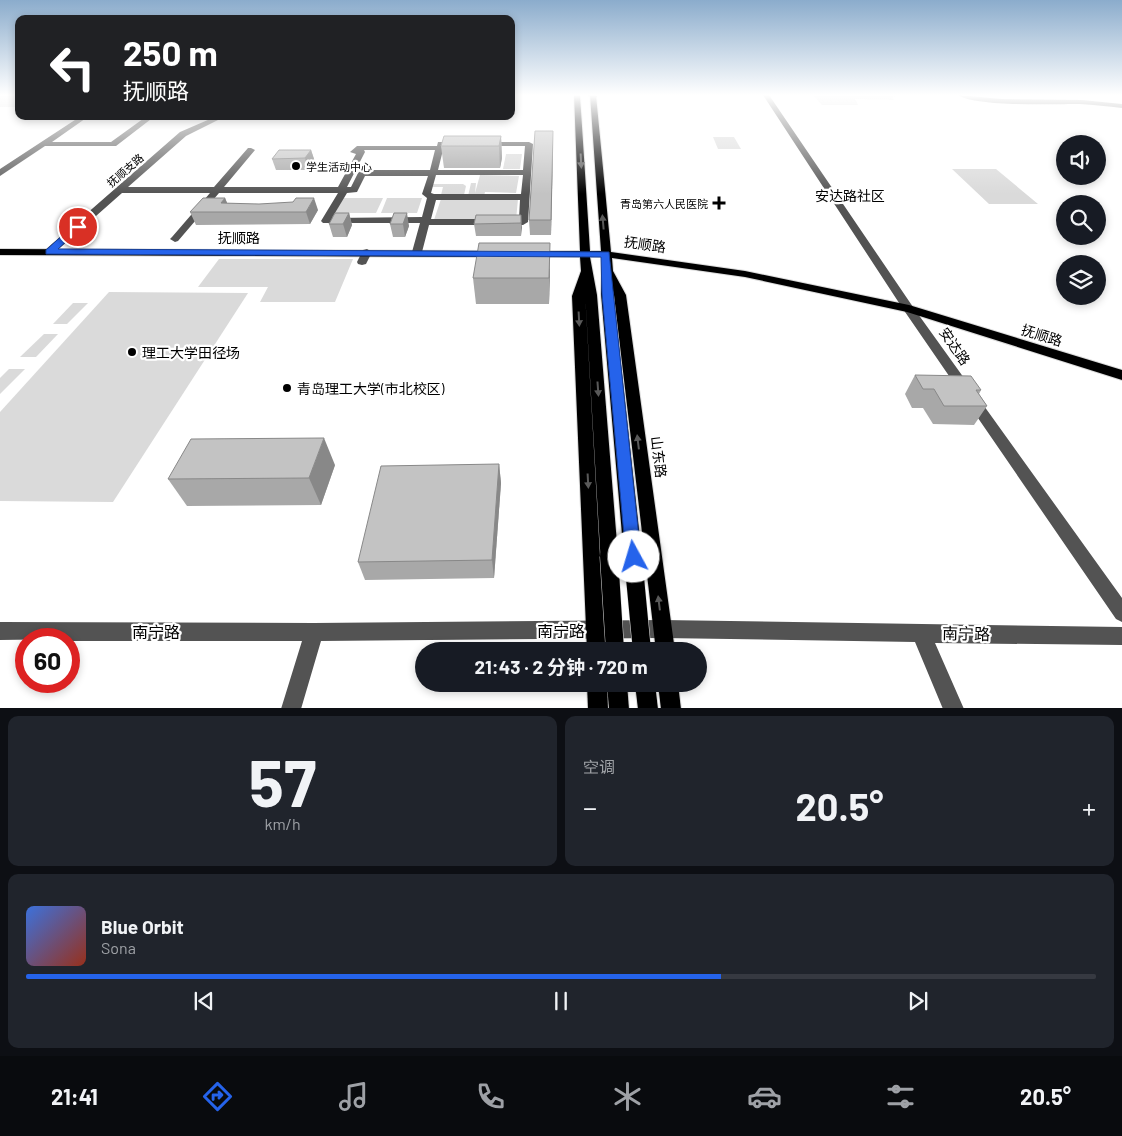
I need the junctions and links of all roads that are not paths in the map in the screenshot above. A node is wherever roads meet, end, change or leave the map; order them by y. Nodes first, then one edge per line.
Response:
1 (68, 128) edge
2 (135, 128) edge
3 (197, 128) edge
4 (579, 128) edge
5 (595, 128) edge
6 (788, 128) edge
7 (43, 144) junction
8 (451, 144) edge
9 (480, 144) edge
10 (440, 148) junction
11 (251, 150) dead end
12 (0, 172) edge
13 (527, 172) junction
14 (433, 173) junction
15 (120, 190) junction
16 (218, 190) junction
17 (342, 190) junction
18 (432, 197) junction
19 (525, 198) junction
20 (426, 221) junction
21 (175, 239) dead end
22 (417, 250) junction
23 (0, 252) edge
24 (49, 252) junction
25 (501, 254) edge
26 (520, 254) edge
27 (606, 254) junction
28 (586, 255) junction
29 (586, 271) junction
30 (608, 271) junction
31 (909, 309) junction
32 (1122, 375) edge
33 (1122, 613) edge
34 (662, 629) junction
35 (596, 630) junction
36 (0, 631) edge
37 (314, 632) junction
38 (921, 633) junction
39 (1122, 636) edge
40 (596, 642) edge
41 (614, 642) edge
42 (641, 642) edge
43 (664, 642) edge
44 (597, 692) edge
45 (618, 692) edge
46 (647, 692) edge
47 (669, 692) edge
48 (291, 708) edge
49 (598, 708) edge
50 (619, 708) edge
51 (648, 708) edge
52 (671, 708) edge
53 (954, 708) edge

1 - 7 street
2 - 7 street
3 - 15 street, 抚顺支路
4 -> 28 main road
27 -> 5 main road, 山东路
6 - 31 street, 安达路
7 - 12 street
8 - 10 street
9 - 13 street
10 - 14 street
10 - 17 street
11 - 16 street
13 - 14 street
13 - 19 street
14 - 17 street
14 - 18 street
15 - 16 street
15 - 24 street, 抚顺支路
16 - 17 street
16 - 21 street
17 - 20 street
18 - 19 street
18 - 20 street
19 - 20 street
20 - 22 street
22 - 24 main road, 抚顺路
22 - 25 main road, 抚顺路
23 - 24 main road, 抚顺路
26 - 28 main road, 抚顺路
27 - 28 main road, 抚顺路
27 - 30 main road, 山东路
27 - 31 main road, 抚顺路
28 - 29 main road
29 -> 35 main road
29 -> 41 main road, bridge
34 -> 30 main road, 山东路
30 - 42 main road, 山东路, bridge
31 - 32 main road, 抚顺路
31 - 33 street, 安达路
34 - 35 street, 南宁路
34 - 38 street, 南宁路
34 - 43 main road, 山东路
35 - 37 street, 南宁路
35 - 40 main road
36 - 37 street, 南宁路
37 - 48 street
38 - 39 street, 南宁路
38 - 53 street
44 - 49 main road
45 - 50 main road
46 - 51 main road
47 - 52 main road

